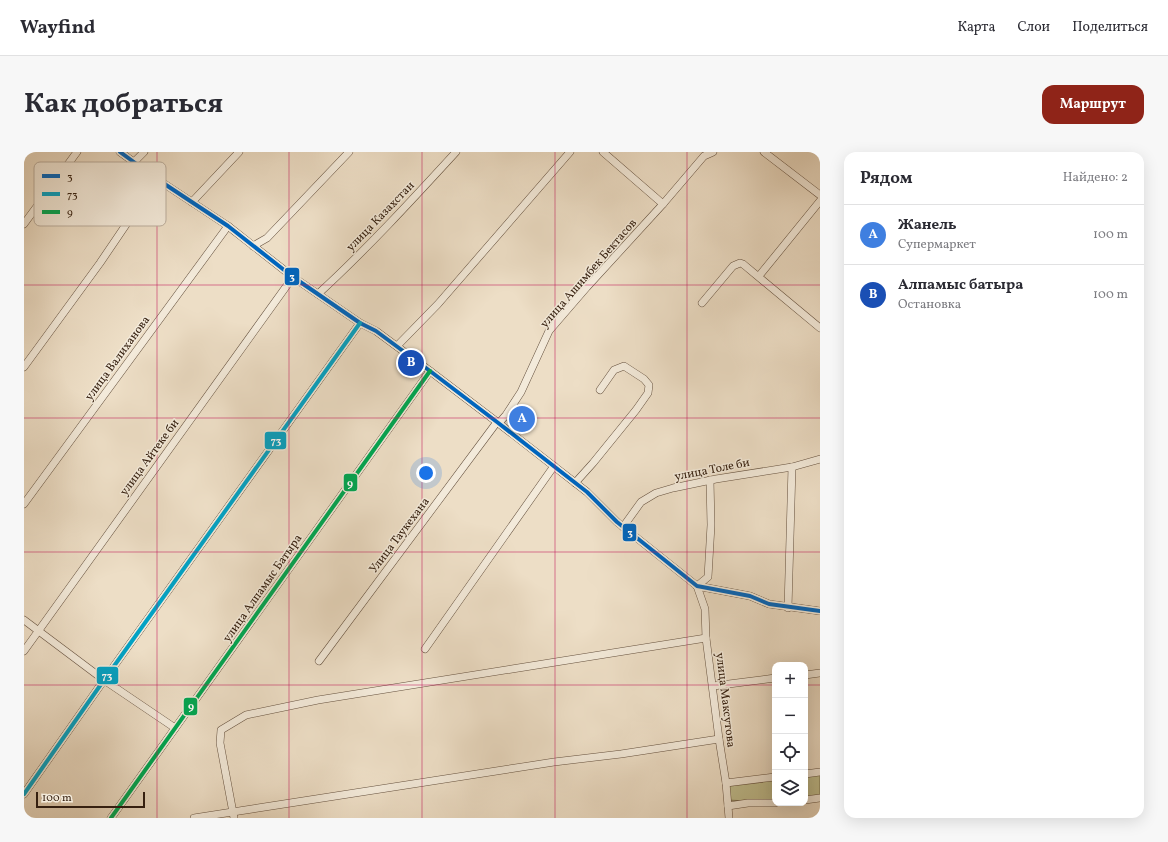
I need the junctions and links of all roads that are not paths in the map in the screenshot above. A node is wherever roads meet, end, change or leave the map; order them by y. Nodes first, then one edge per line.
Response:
1 (77, 152) edge
2 (120, 152) edge
3 (144, 152) edge
4 (239, 152) edge
5 (349, 152) edge
6 (456, 152) edge
7 (570, 152) edge
8 (603, 152) edge
9 (713, 152) edge
10 (764, 152) edge
11 (70, 162) edge
12 (134, 162) joint
13 (166, 185) edge
14 (820, 195) edge
15 (820, 201) edge
16 (192, 202) junction
17 (664, 204) junction
18 (34, 210) edge
19 (24, 224) edge
20 (125, 226) edge
21 (228, 226) junction
22 (254, 246) junction
23 (759, 276) junction
24 (293, 277) junction
25 (318, 294) junction
26 (702, 303) dead end
27 (360, 323) junction
28 (820, 328) edge
29 (397, 346) junction
30 (24, 368) edge
31 (430, 370) junction
32 (600, 390) dead end
33 (498, 422) junction
34 (820, 460) edge
35 (554, 466) junction
36 (792, 467) junction
37 (710, 480) junction
38 (575, 483) junction
39 (24, 504) edge
40 (623, 527) junction
41 (697, 586) junction
42 (788, 608) junction
43 (820, 612) edge
44 (24, 620) edge
45 (38, 630) junction
46 (706, 638) junction
47 (425, 649) dead end
48 (24, 650) edge
49 (319, 661) dead end
50 (820, 673) edge
51 (808, 675) edge
52 (772, 678) edge
53 (104, 680) junction
54 (712, 686) junction
55 (176, 728) junction
56 (719, 739) junction
57 (820, 772) edge
58 (808, 774) edge
59 (772, 777) edge
60 (726, 783) junction
61 (24, 794) edge
62 (820, 798) edge
63 (808, 800) edge
64 (772, 803) edge
65 (728, 806) junction
66 (233, 815) edge
67 (111, 818) edge
68 (194, 818) edge
69 (729, 818) edge

1 - 11 street
2 - 12 street
3 - 12 street
4 - 16 street
5 - 22 street
6 - 25 street, улица Казахстан
7 - 29 street
8 - 17 street
9 - 17 street, улица Ашимбек Бектасов
10 - 14 street
13 - 16 street
15 - 23 street
16 - 21 street
17 - 33 street, улица Ашимбек Бектасов
18 - 19 street
20 - 30 street
21 - 22 street
21 - 39 street, улица Валиханова
22 - 24 street
23 - 26 street
23 - 28 street
24 - 25 street
24 - 45 street, улица Айтеке би
25 - 27 street
27 - 29 street
27 - 53 street
29 - 31 street
31 - 33 street
31 - 55 street, улица Алпамыс Батыра
32 - 38 street
33 - 35 street
33 - 49 street, Улица Таукехана
34 - 36 street, улица Толе би
35 - 38 street
35 - 47 street
36 - 37 street, улица Толе би
36 - 42 street
37 - 40 street, улица Толе би
37 - 41 street
38 - 40 street
40 - 41 street
41 - 42 street
41 - 46 street, улица Максутова
42 - 43 street
44 - 45 street
45 - 48 street, улица Айтеке би
45 - 53 street
46 - 54 street, улица Максутова
46 - 66 street
50 - 51 street
52 - 54 street
53 - 55 street
53 - 61 street
54 - 56 street, улица Максутова
55 - 67 street, улица Алпамыс Батыра
56 - 60 street, улица Максутова
56 - 66 street
57 - 58 street
59 - 60 street
60 - 65 street, улица Максутова
62 - 63 street
64 - 65 street
65 - 69 street, улица Максутова
66 - 68 street

